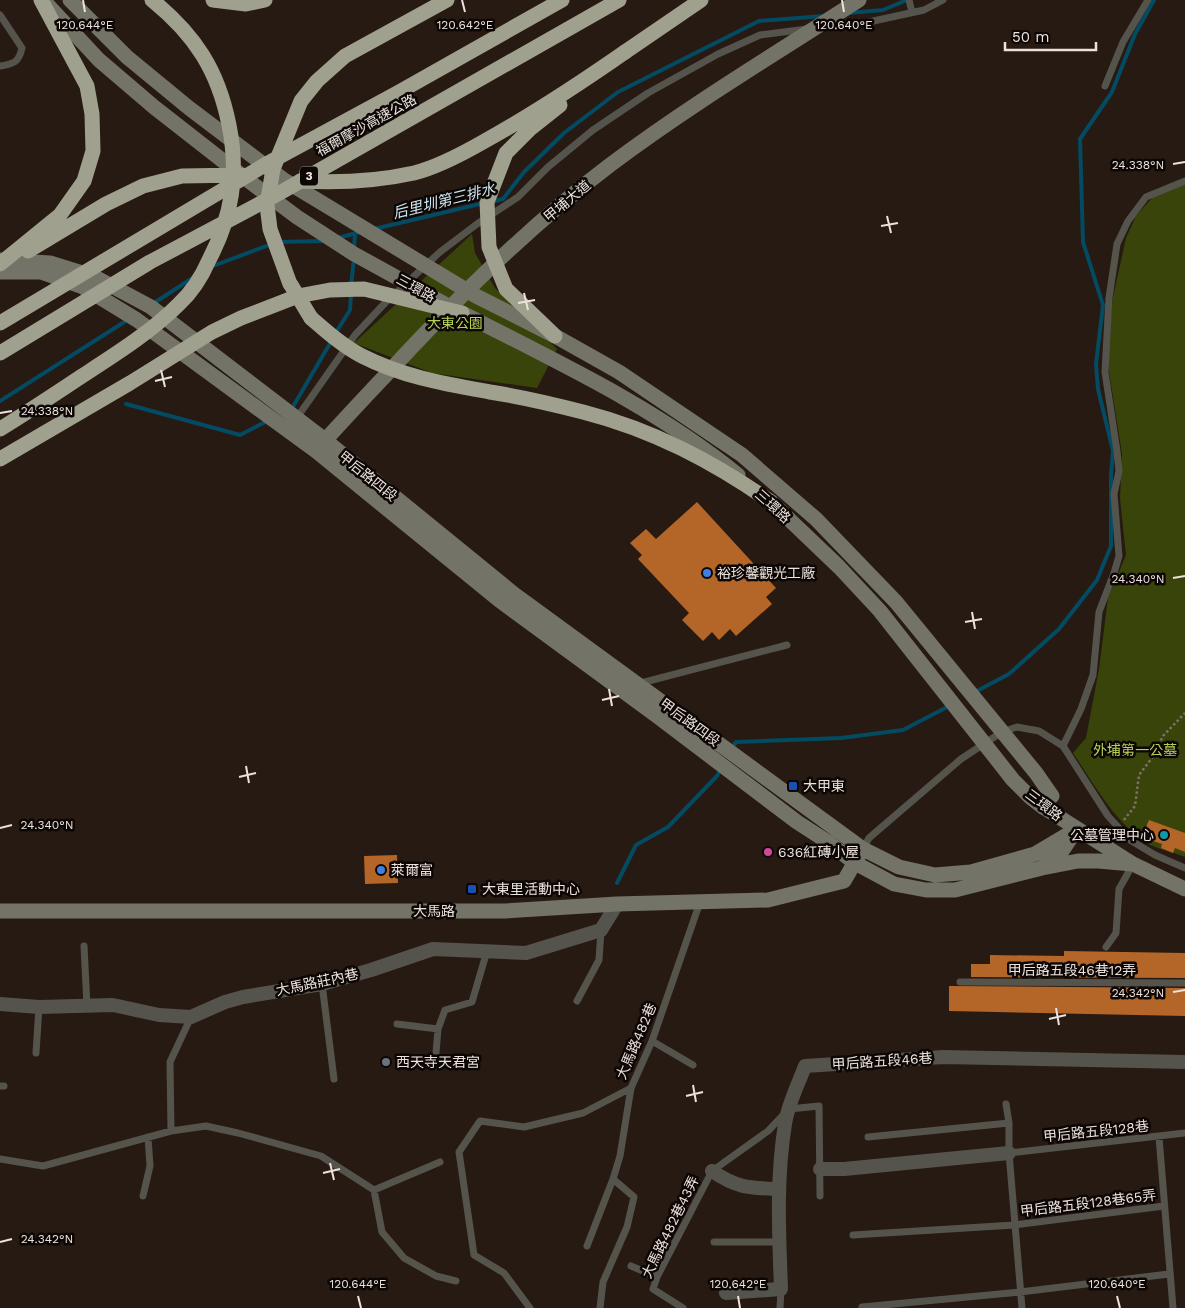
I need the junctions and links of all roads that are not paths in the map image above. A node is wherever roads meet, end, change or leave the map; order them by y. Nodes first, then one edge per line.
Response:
1 (42, 0) edge
2 (70, 0) edge
3 (152, 0) edge
4 (213, 0) edge
5 (265, 0) edge
6 (447, 0) edge
7 (562, 0) edge
8 (619, 0) edge
9 (701, 0) edge
10 (859, 0) edge
11 (909, 0) edge
12 (943, 0) edge
13 (1148, 0) edge
14 (912, 12) junction
15 (0, 15) edge
16 (821, 25) junction
17 (625, 52) junction
18 (0, 66) edge
19 (1105, 86) dead end
20 (240, 174) junction
21 (284, 180) junction
22 (1185, 180) edge
23 (0, 260) edge
24 (0, 264) edge
25 (0, 271) edge
26 (462, 313) junction
27 (0, 323) edge
28 (555, 336) junction
29 (0, 353) edge
30 (291, 424) junction
31 (0, 429) edge
32 (320, 446) junction
33 (0, 459) edge
34 (771, 502) junction
35 (787, 644) dead end
36 (637, 684) junction
37 (1063, 746) junction
38 (1048, 801) junction
39 (1077, 829) junction
40 (862, 849) junction
41 (854, 863) junction
42 (1133, 864) junction
43 (1042, 868) junction
44 (1185, 868) edge
45 (1185, 889) edge
46 (700, 902) junction
47 (617, 904) junction
48 (0, 911) edge
49 (601, 930) junction
50 (84, 946) dead end
51 (1106, 947) dead end
52 (487, 951) junction
53 (960, 982) dead end
54 (1185, 983) edge
55 (322, 984) junction
56 (577, 1001) dead end
57 (0, 1004) edge
58 (87, 1006) junction
59 (39, 1007) junction
60 (190, 1018) junction
61 (397, 1024) dead end
62 (438, 1029) junction
63 (652, 1041) junction
64 (36, 1054) dead end
65 (1185, 1062) edge
66 (693, 1065) dead end
67 (435, 1066) dead end
68 (334, 1079) dead end
69 (631, 1088) junction
70 (1006, 1104) dead end
71 (789, 1109) junction
72 (1009, 1123) junction
73 (171, 1131) junction
74 (1185, 1133) edge
75 (1159, 1136) junction
76 (148, 1137) junction
77 (868, 1137) dead end
78 (1009, 1153) junction
79 (0, 1159) edge
80 (440, 1162) dead end
81 (820, 1169) junction
82 (712, 1171) junction
83 (613, 1179) junction
84 (778, 1189) junction
85 (374, 1190) junction
86 (143, 1196) dead end
87 (820, 1196) dead end
88 (1164, 1206) junction
89 (1014, 1225) junction
90 (853, 1235) dead end
91 (714, 1242) dead end
92 (780, 1242) junction
93 (588, 1246) dead end
94 (631, 1266) dead end
95 (1169, 1274) junction
96 (657, 1277) junction
97 (456, 1280) dead end
98 (780, 1289) junction
99 (1020, 1292) junction
100 (726, 1293) dead end
101 (862, 1307) edge
102 (530, 1308) edge
103 (600, 1308) edge
104 (683, 1308) edge
105 (780, 1308) edge
106 (1022, 1308) edge
107 (1172, 1308) edge

1 - 20 street, 三環路, bridge
1 - 24 highway, bridge
2 - 21 street, 三環路, bridge
3 - 31 highway, bridge
4 - 5 highway
6 - 34 highway, bridge
7 - 27 highway, 福爾摩沙高速公路 / 3, bridge
8 - 29 highway, 福爾摩沙高速公路 / 3, bridge
9 - 17 highway
10 - 16 street, 甲埔大道
11 - 14 lane
12 - 14 lane
13 - 19 lane
14 - 16 lane
15 - 18 lane
16 - 30 lane
16 - 32 street, 甲埔大道
17 - 21 highway, bridge
17 - 28 highway, bridge
20 - 21 street, bridge
20 - 25 highway, bridge
20 - 26 street, 三環路, bridge
21 - 28 street, 三環路, bridge
22 - 37 lane
23 - 30 street
25 - 30 street
26 - 33 highway, bridge
26 - 34 street, 三環路, bridge
28 - 38 street, 三環路, bridge
30 - 32 street, 甲后路四段
32 - 36 street, 甲后路四段
32 - 41 street, 甲后路四段
34 - 38 street, 三環路, bridge
35 - 36 lane
36 - 40 street, 甲后路四段
37 - 40 lane
37 - 44 lane
38 - 39 street, 三環路
39 - 40 street, 甲后路四段
39 - 42 street
39 - 43 street, 甲后路四段
40 - 41 street, 大馬路
41 - 43 street, 甲后路四段
41 - 46 street, 大馬路
42 - 43 street, 甲后路四段
42 - 45 street
42 - 51 lane
46 - 47 street, 大馬路
46 - 63 lane, 大馬路482巷
47 - 48 street, 大馬路
47 - 49 street
49 - 52 street, 大馬路莊內巷
49 - 56 lane
50 - 58 lane
52 - 55 street, 大馬路莊內巷
52 - 62 lane
53 - 54 lane, 甲后路五段46巷12弄
55 - 60 street, 大馬路莊內巷
55 - 68 lane
57 - 59 street
58 - 59 street
58 - 60 street
59 - 64 lane
60 - 73 lane
61 - 62 lane
62 - 67 lane
63 - 66 lane
63 - 69 lane, 大馬路482巷
65 - 71 street, 甲后路五段46巷
69 - 83 lane
69 - 102 lane, 大馬路482巷
70 - 72 lane
71 - 81 lane
71 - 82 lane
71 - 84 street, 甲后路五段46巷
72 - 77 lane
72 - 78 lane
73 - 76 lane
73 - 85 lane
74 - 75 lane, 甲后路五段128巷
75 - 78 lane, 甲后路五段128巷
75 - 88 lane, 甲后路五段128巷65弄
76 - 79 lane
76 - 86 lane
78 - 81 street
78 - 89 lane
80 - 85 lane
81 - 87 lane
82 - 84 street
82 - 96 lane, 大馬路482巷43弄
83 - 93 lane
83 - 103 lane
84 - 92 street, 甲后路五段46巷
85 - 97 lane
88 - 89 lane, 甲后路五段128巷65弄
88 - 95 lane, 甲后路五段128巷65弄
89 - 90 lane, 甲后路五段128巷65弄
89 - 99 lane
91 - 92 lane
92 - 98 street, 甲后路五段46巷
94 - 96 lane
95 - 99 lane
95 - 107 lane, 甲后路五段128巷65弄
96 - 104 lane, 大馬路482巷43弄
98 - 100 street
98 - 105 lane
99 - 101 lane
99 - 106 lane

